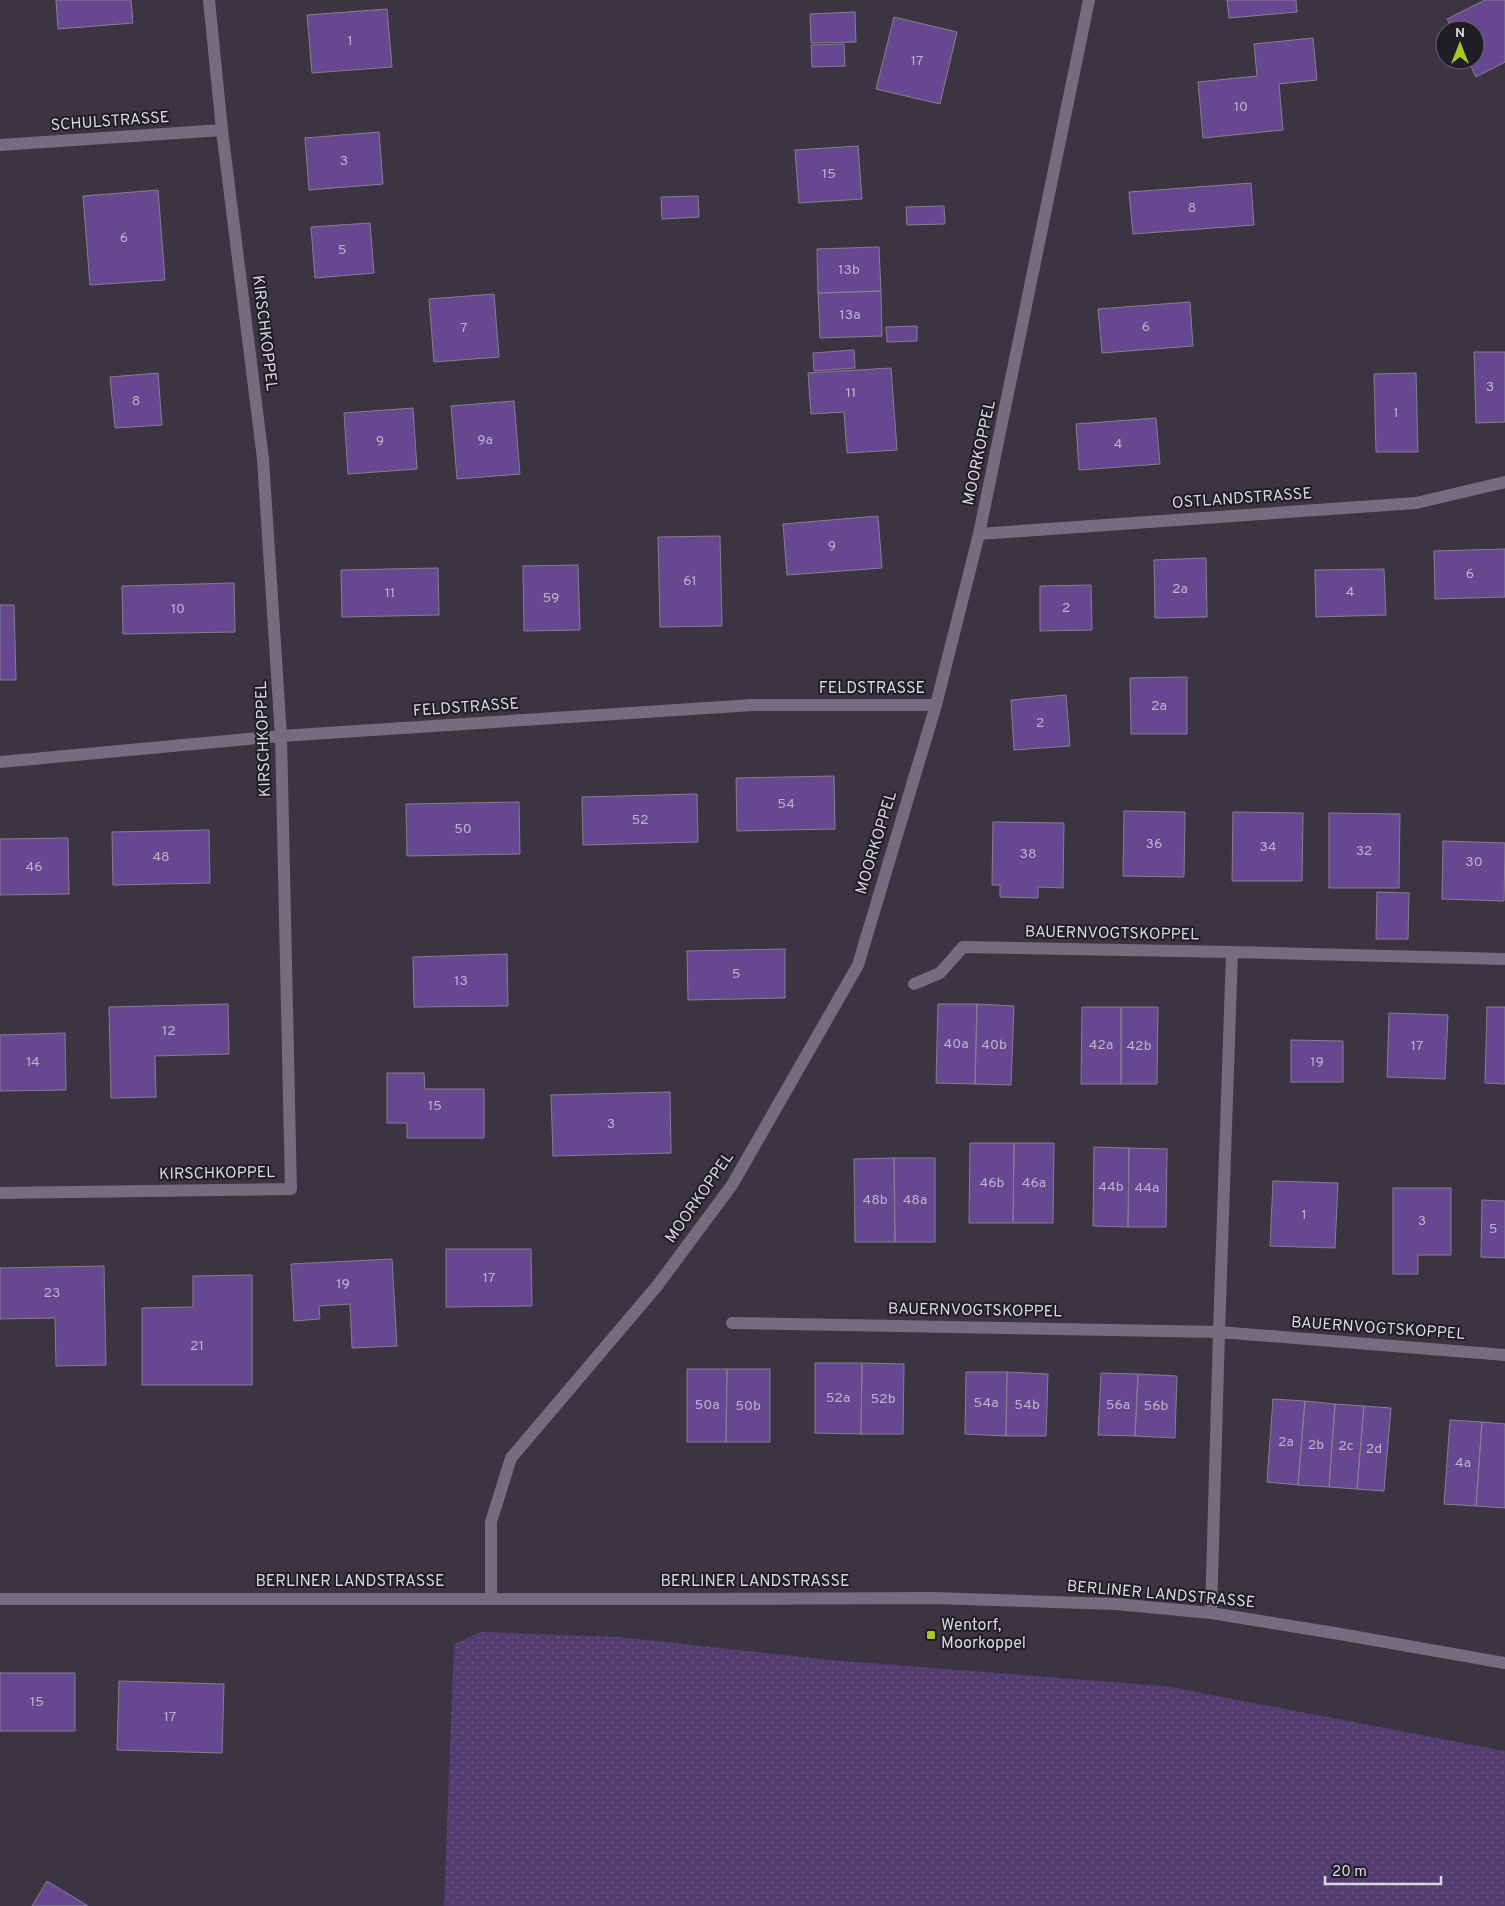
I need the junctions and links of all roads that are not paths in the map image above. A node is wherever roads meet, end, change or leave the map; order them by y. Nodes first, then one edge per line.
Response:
1 (209, 0) edge
2 (1089, 0) edge
3 (222, 130) junction
4 (0, 145) edge
5 (1505, 482) edge
6 (979, 534) junction
7 (936, 705) junction
8 (281, 736) junction
9 (0, 762) edge
10 (1232, 952) junction
11 (1505, 959) edge
12 (914, 984) dead end
13 (0, 1193) edge
14 (732, 1323) dead end
15 (1219, 1332) junction
16 (1505, 1355) edge
17 (490, 1598) junction
18 (0, 1599) edge
19 (1211, 1613) junction
20 (1505, 1663) edge

1 - 3 street, KIRSCHKOPPEL
2 - 6 street, MOORKOPPEL
3 - 4 street, SCHULSTRASSE
3 - 8 street, KIRSCHKOPPEL
5 - 6 street, OSTLANDSTRASSE
6 - 7 street, MOORKOPPEL
7 - 8 street, FELDSTRASSE
7 - 17 street, MOORKOPPEL
8 - 9 street, FELDSTRASSE
8 - 13 street, KIRSCHKOPPEL
10 - 11 street, BAUERNVOGTSKOPPEL
10 - 12 street, BAUERNVOGTSKOPPEL
10 - 15 street
14 - 15 street, BAUERNVOGTSKOPPEL
15 - 16 street, BAUERNVOGTSKOPPEL
15 - 19 street
17 - 18 street, BERLINER LANDSTRASSE
17 - 19 street, BERLINER LANDSTRASSE
19 - 20 street, BERLINER LANDSTRASSE

